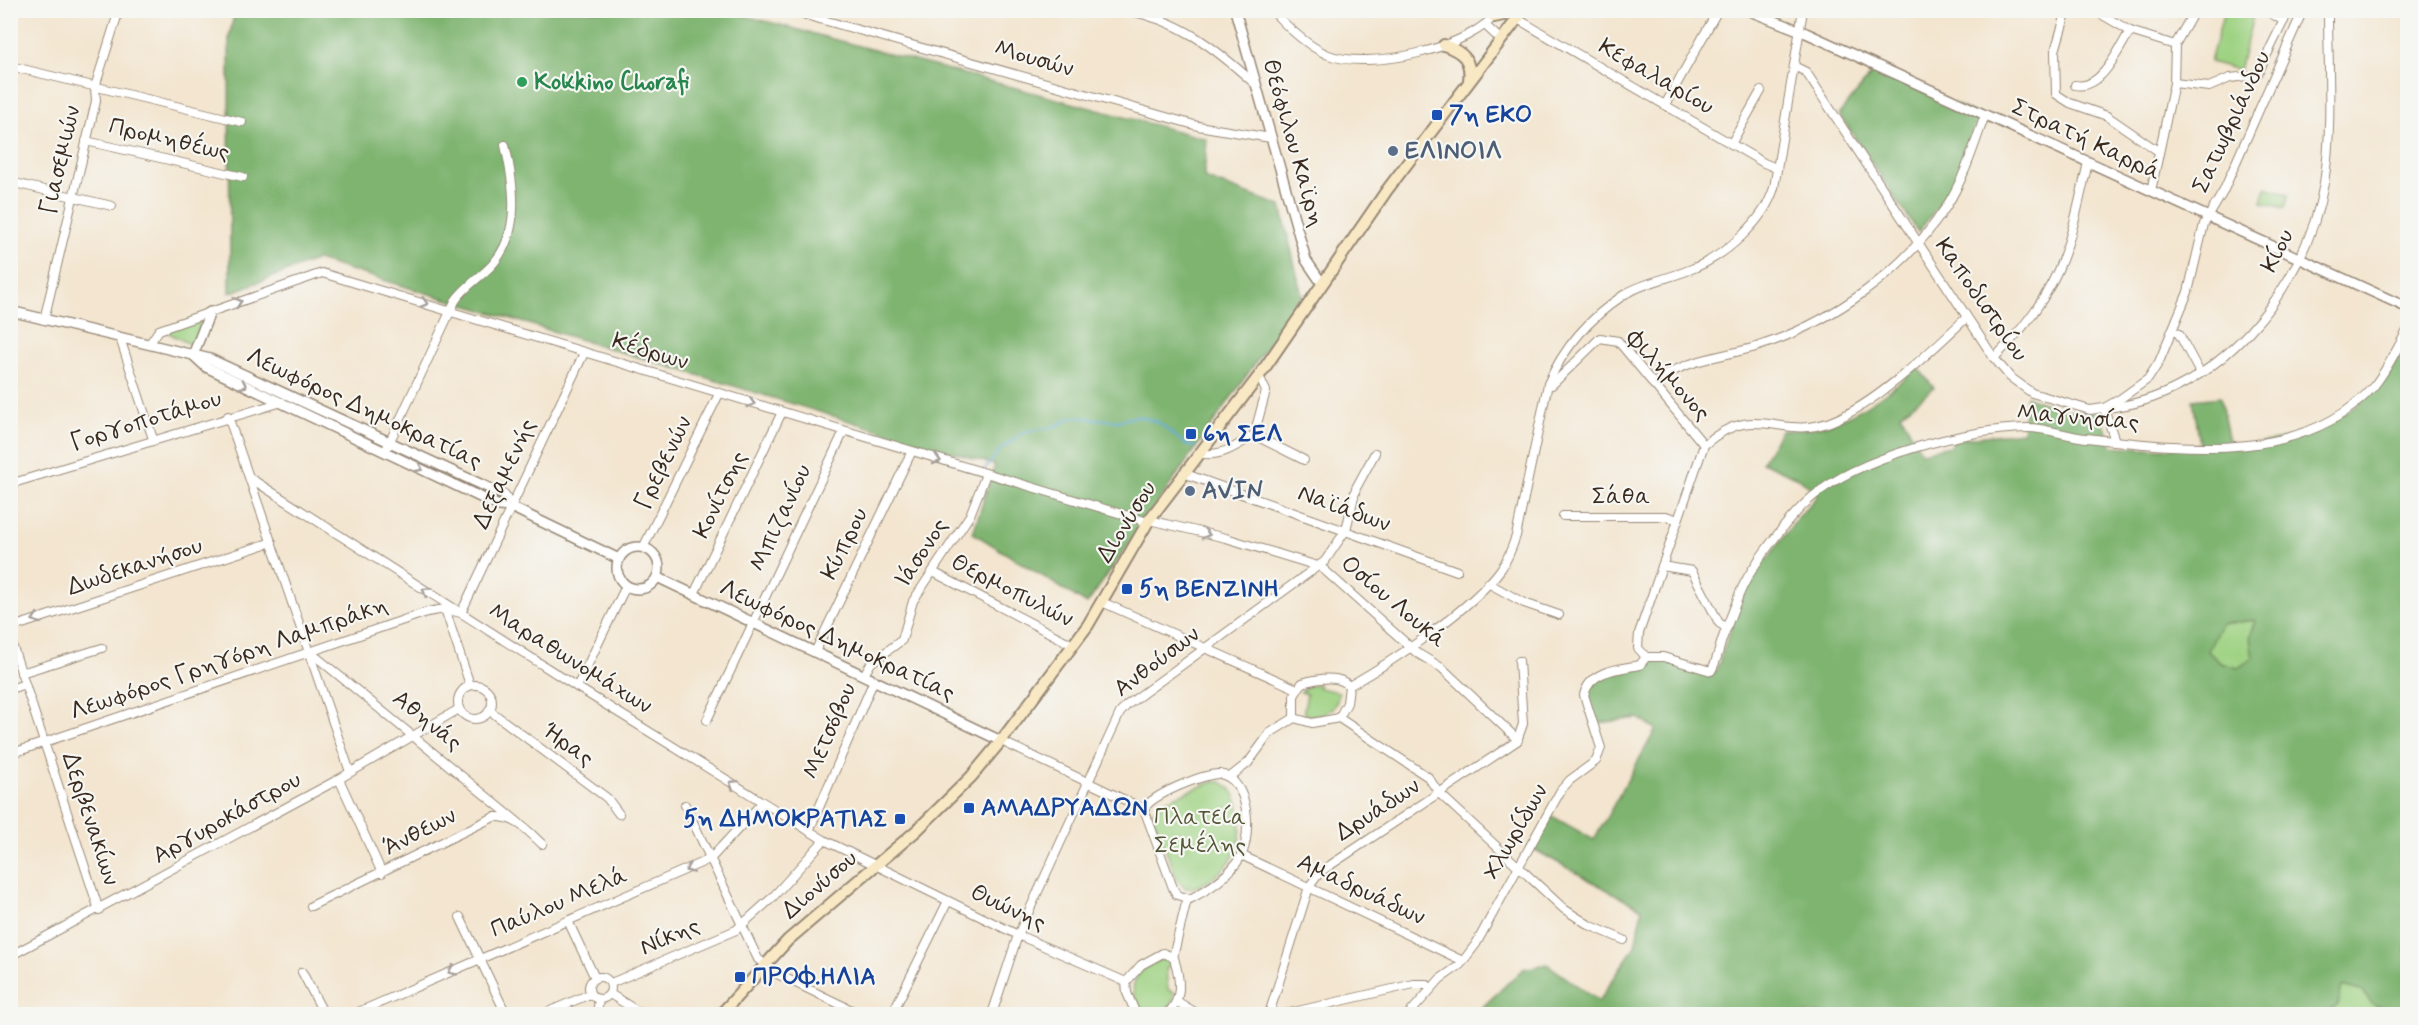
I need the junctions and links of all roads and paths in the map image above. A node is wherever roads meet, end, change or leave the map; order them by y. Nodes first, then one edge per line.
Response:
1 (118, 10) edge
2 (788, 10) edge
3 (1125, 10) edge
4 (1235, 10) edge
5 (1272, 10) edge
6 (1718, 10) edge
7 (1747, 10) edge
8 (1803, 10) edge
9 (2067, 10) edge
10 (2094, 10) edge
11 (2194, 10) edge
12 (2265, 10) edge
13 (2289, 10) edge
14 (2303, 10) edge
15 (2328, 10) edge
16 (809, 13) edge
17 (1158, 13) edge
18 (1521, 13) edge
19 (1497, 14) edge
20 (2284, 21) junction
21 (1486, 26) junction
22 (1798, 30) junction
23 (2130, 31) junction
24 (1501, 40) junction
25 (1444, 45) junction
26 (2175, 45) junction
27 (10, 66) edge
28 (1794, 66) junction
29 (1469, 82) junction
30 (2174, 83) junction
31 (1256, 84) junction
32 (2075, 85) dead end
33 (95, 87) junction
34 (1761, 91) dead end
35 (1665, 105) junction
36 (1985, 115) junction
37 (242, 122) dead end
38 (1271, 138) junction
39 (86, 141) junction
40 (1731, 144) junction
41 (505, 145) dead end
42 (2158, 151) junction
43 (2088, 162) junction
44 (1776, 168) junction
45 (243, 177) dead end
46 (10, 182) edge
47 (2151, 191) junction
48 (73, 197) junction
49 (112, 206) dead end
50 (2209, 217) junction
51 (1917, 243) junction
52 (2298, 258) junction
53 (1322, 282) junction
54 (2408, 308) edge
55 (10, 311) edge
56 (451, 311) junction
57 (210, 312) junction
58 (1966, 318) junction
59 (44, 320) junction
60 (2408, 329) edge
61 (2174, 331) junction
62 (120, 338) junction
63 (150, 343) junction
64 (584, 352) junction
65 (193, 355) junction
66 (1994, 358) junction
67 (2200, 373) junction
68 (1259, 376) junction
69 (1548, 384) junction
70 (1653, 384) junction
71 (719, 394) junction
72 (295, 398) junction
73 (280, 402) junction
74 (2104, 408) junction
75 (782, 412) junction
76 (228, 416) junction
77 (844, 431) junction
78 (1254, 435) junction
79 (153, 439) junction
80 (2115, 441) junction
81 (390, 442) junction
82 (1704, 445) junction
83 (385, 452) junction
84 (911, 453) junction
85 (1199, 453) junction
86 (1375, 453) dead end
87 (1304, 460) dead end
88 (986, 474) junction
89 (1183, 474) junction
90 (250, 478) junction
91 (10, 484) edge
92 (511, 507) junction
93 (1563, 516) dead end
94 (1678, 520) junction
95 (1148, 521) junction
96 (1346, 530) junction
97 (272, 542) junction
98 (643, 548) junction
99 (619, 559) junction
100 (1319, 566) junction
101 (1662, 566) junction
102 (1456, 571) dead end
103 (933, 572) junction
104 (657, 577) junction
105 (1488, 583) junction
106 (626, 585) junction
107 (694, 594) junction
108 (1102, 602) junction
109 (445, 609) junction
110 (461, 613) junction
111 (1559, 615) dead end
112 (753, 622) junction
113 (10, 628) edge
114 (1727, 628) junction
115 (10, 639) edge
116 (1073, 645) junction
117 (1410, 646) junction
118 (102, 648) dead end
119 (1208, 648) junction
120 (309, 651) junction
121 (815, 652) junction
122 (1646, 657) junction
123 (1519, 661) dead end
124 (21, 673) junction
125 (864, 675) junction
126 (874, 680) junction
127 (25, 684) junction
128 (470, 685) junction
129 (1349, 686) junction
130 (577, 687) junction
131 (10, 689) edge
132 (1297, 689) junction
133 (459, 709) junction
134 (489, 711) junction
135 (1294, 718) junction
136 (1339, 718) junction
137 (707, 720) dead end
138 (415, 736) junction
139 (1518, 740) junction
140 (1001, 741) junction
141 (44, 743) junction
142 (10, 754) edge
143 (350, 772) junction
144 (1230, 777) junction
145 (339, 779) junction
146 (1089, 783) junction
147 (1439, 793) junction
148 (762, 803) junction
149 (685, 806) dead end
150 (1144, 809) junction
151 (619, 814) dead end
152 (519, 823) junction
153 (809, 831) junction
154 (824, 840) junction
155 (542, 844) dead end
156 (1241, 855) junction
157 (712, 857) junction
158 (874, 866) junction
159 (1518, 867) junction
160 (382, 873) junction
161 (1309, 887) junction
162 (1187, 899) junction
163 (948, 901) junction
164 (311, 906) dead end
165 (99, 910) junction
166 (459, 917) dead end
167 (568, 921) junction
168 (743, 925) junction
169 (1018, 935) junction
170 (1624, 940) dead end
171 (10, 956) edge
172 (1173, 957) junction
173 (479, 959) junction
174 (1463, 961) junction
175 (765, 965) junction
176 (302, 972) dead end
177 (595, 978) junction
178 (1126, 982) junction
179 (610, 983) junction
180 (1431, 988) junction
181 (590, 994) junction
182 (610, 994) junction
183 (599, 999) junction
184 (1178, 1002) junction
185 (324, 1014) edge
186 (354, 1014) edge
187 (506, 1014) edge
188 (543, 1014) edge
189 (597, 1014) edge
190 (642, 1014) edge
191 (721, 1014) edge
192 (860, 1014) edge
193 (892, 1014) edge
194 (992, 1014) edge
195 (1136, 1014) edge
196 (1167, 1014) edge
197 (1197, 1014) edge
198 (1269, 1014) edge
199 (1285, 1014) edge
200 (1409, 1014) edge

1 - 33 street, Γιασεμιών
2 - 16 street, Μουσών
3 - 17 street
4 - 31 street, Θεόφιλου Καϊρη
5 - 25 street
6 - 35 street
7 - 22 street, Στρατή Καρρά
8 - 22 street
9 - 42 street
10 - 23 street
11 - 26 street
12 - 20 street
13 - 20 street
14 - 50 street, Σατωβριάνδου
15 - 52 street, Κίου
16 - 38 street, Μουσών
17 - 31 street
18 - 19 main road
18 - 24 main road, Διονύσου
18 - 35 street, Κεφαλαρίου
19 - 21 street
20 - 30 street
21 - 24 street
21 - 25 street
22 - 28 street
22 - 36 street, Στρατή Καρρά
23 - 26 street
23 - 32 street
24 - 29 main road, Διονύσου
25 - 29 main road
26 - 30 street
27 - 33 street
28 - 44 street
28 - 51 street, Καποδιστρίου
29 - 53 main road, Διονύσου
30 - 42 street
31 - 38 street, Θεόφιλου Καϊρη
33 - 37 street
33 - 39 street, Γιασεμιών
34 - 40 street
35 - 40 street, Κεφαλαρίου
36 - 43 street, Στρατή Καρρά
36 - 51 street
38 - 53 street, Θεόφιλου Καϊρη
39 - 45 street, Προμηθέως
39 - 48 street, Γιασεμιών
40 - 44 street, Κεφαλαρίου
41 - 56 street
42 - 47 street
43 - 47 street, Στρατή Καρρά
43 - 66 street
44 - 69 street
46 - 48 street
47 - 50 street, Στρατή Καρρά
48 - 49 street
48 - 59 street, Γιασεμιών
50 - 52 street, Στρατή Καρρά
50 - 61 street
51 - 58 street, Καποδιστρίου
51 - 70 street
52 - 54 street, Στρατή Καρρά
52 - 67 street, Κίου
53 - 68 main road, Διονύσου
55 - 59 street, Λεωφόρος Δημοκρατίας
57 -> 56 street, Κέδρων
56 - 64 street, Κέδρων
56 - 81 street
57 - 63 street, Κέδρων
57 - 65 street
58 - 66 street, Καποδιστρίου
58 - 82 street
59 - 62 street, Λεωφόρος Δημοκρατίας
60 - 80 street, Μαγνησίας
61 - 67 street
61 - 74 street
62 - 63 street, Λεωφόρος Δημοκρατίας
62 - 79 street
63 - 65 street, Λεωφόρος Δημοκρατίας
64 - 71 street, Κέδρων
64 - 92 street, Δεξαμενής
65 - 72 street, Λεωφόρος Δημοκρατίας
65 -> 73 street, Λεωφόρος Δημοκρατίας
66 - 74 street, Καποδιστρίου
67 - 74 street, Κίου
68 - 78 street
68 - 85 main road, Διονύσου
69 - 70 street, Φιλήμονος
69 - 105 street
70 - 82 street, Φιλήμονος
71 -> 75 street, Κέδρων
71 - 98 street, Γρεβενών
72 - 73 street, Γοργοποτάμου
72 - 81 street, Λεωφόρος Δημοκρατίας
73 - 76 street, Γοργοποτάμου
73 - 83 street, Λεωφόρος Δημοκρατίας
74 - 80 street
75 - 77 street, Κέδρων
75 - 107 street, Κονίτσης
76 - 79 street, Γοργοποτάμου
76 - 90 street
77 - 84 street, Κέδρων
77 - 112 street, Μπιζανίου
78 - 85 street
78 - 87 street
79 - 91 street, Γοργοποτάμου
80 - 114 street, Μαγνησίας
81 - 83 street
81 - 92 street, Λεωφόρος Δημοκρατίας
82 - 94 street
83 -> 92 street, Λεωφόρος Δημοκρατίας
84 -> 88 street, Κέδρων
84 - 121 street, Κύπρου
85 - 89 main road, Διονύσου
86 - 96 street, Ανθούσων
88 - 95 street, Κέδρων
88 - 103 street, Ιάσονος
89 - 95 main road, Διονύσου
89 - 96 street, Ναϊάδων
90 - 97 street
110 -> 90 street, Μαραθωνομάχων
92 - 99 street, Λεωφόρος Δημοκρατίας
92 - 110 street, Δεξαμενής
93 - 94 street, Σάθα
94 - 101 street
95 -> 100 street, Οσίου Λουκά
95 - 108 main road, Διονύσου
96 - 100 street, Ανθούσων
96 - 102 street, Ναϊάδων
97 -> 113 street, Δωδεκανήσου
97 - 120 street
98 - 99 street
98 - 104 street
99 - 106 street
100 - 117 street, Οσίου Λουκά
100 - 119 street, Ανθούσων
101 - 114 street
101 - 122 street
103 - 116 street, Θερμοπυλών
103 - 125 street, Ιάσονος
104 - 106 street
104 - 107 street, Λεωφόρος Δημοκρατίας
105 - 111 street
105 - 117 street
106 - 130 street
107 - 112 street, Λεωφόρος Δημοκρατίας
108 - 116 main road, Διονύσου
108 - 119 street
109 - 110 street, Λεωφόρος Γρηγόρη Λαμπράκη
109 - 120 street, Λεωφόρος Γρηγόρη Λαμπράκη
109 - 128 street
110 - 130 street, Μαραθωνομάχων
112 - 121 street, Λεωφόρος Δημοκρατίας
112 - 137 street, Μπιζανίου
114 - 122 street, Μαγνησίας
115 - 124 street, Δερβενακίων
116 - 140 main road, Διονύσου
117 - 129 street
117 - 139 street, Οσίου Λουκά
118 - 124 street
119 - 132 street
119 - 146 street, Ανθούσων
120 - 138 street, Αθηνάς
120 - 141 street, Λεωφόρος Γρηγόρη Λαμπράκη
120 - 143 street
121 - 125 street, Λεωφόρος Δημοκρατίας
122 - 159 street, Χλωρίδων
123 - 139 street
124 - 127 street, Δερβενακίων
125 - 126 street, Λεωφόρος Δημοκρατίας
126 - 140 street, Λεωφόρος Δημοκρατίας
126 - 153 street, Μετσόβου
127 - 131 street
127 - 141 street, Δερβενακίων
128 - 133 street
128 - 134 street
129 - 132 street
129 - 136 street
148 -> 130 street, Μαραθωνομάχων
132 - 135 street
133 - 134 street
133 - 138 street, Αργυροκάστρου
134 - 151 street, Ήρας
135 - 136 street
135 - 144 street
136 - 147 street
138 - 143 street, Αργυροκάστρου
138 - 152 street, Αθηνάς
139 - 147 street, Δρυάδων
140 - 146 street
140 - 158 main road, Διονύσου
141 - 142 street, Λεωφόρος Γρηγόρη Λαμπράκη
141 - 165 street, Δερβενακίων
143 - 145 street, Αργυροκάστρου
144 - 150 street
144 - 156 street
145 - 160 street
145 - 165 street, Αργυροκάστρου
146 - 150 street
146 - 169 street, Ανθούσων
147 - 159 street
147 - 161 street, Δρυάδων
148 - 153 street, Μαραθωνομάχων
148 - 157 street, Παύλου Μελά
149 - 157 street
150 - 162 street
152 - 155 street
152 - 160 street, Άνθεων
153 - 154 street, Μαραθωνομάχων
154 - 158 street, Μαραθωνομάχων
154 - 168 street
156 - 161 street, Αμαδρυάδων
156 - 162 street
157 -> 167 street, Παύλου Μελά
157 - 168 street
158 - 163 street, Θυώνης
158 - 175 main road, Διονύσου
159 - 170 street
159 - 174 street, Χλωρίδων
160 - 164 street, Άνθεων
161 - 174 street, Αμαδρυάδων
161 - 198 street, Δρυάδων
162 - 172 street
163 - 169 street, Θυώνης
163 - 193 street
165 - 171 street, Αργυροκάστρου
166 - 173 street
167 - 173 street, Παύλου Μελά
167 - 177 street
168 - 175 street
168 - 179 street, Νίκης
169 - 178 street, Θυώνης
169 - 194 street, Ανθούσων
172 - 178 street
172 - 184 street
173 -> 186 street, Παύλου Μελά
173 - 187 street
174 - 180 street, Χλωρίδων
175 - 191 main road, Διονύσου
175 - 192 street
176 - 185 street
177 - 179 street
177 - 181 street
178 - 195 street
179 - 182 street
180 - 199 street
180 - 200 street, Χλωρίδων
181 - 183 street
181 - 188 street
182 - 183 street
182 - 190 street
183 - 189 street
184 - 196 street
184 - 197 street

